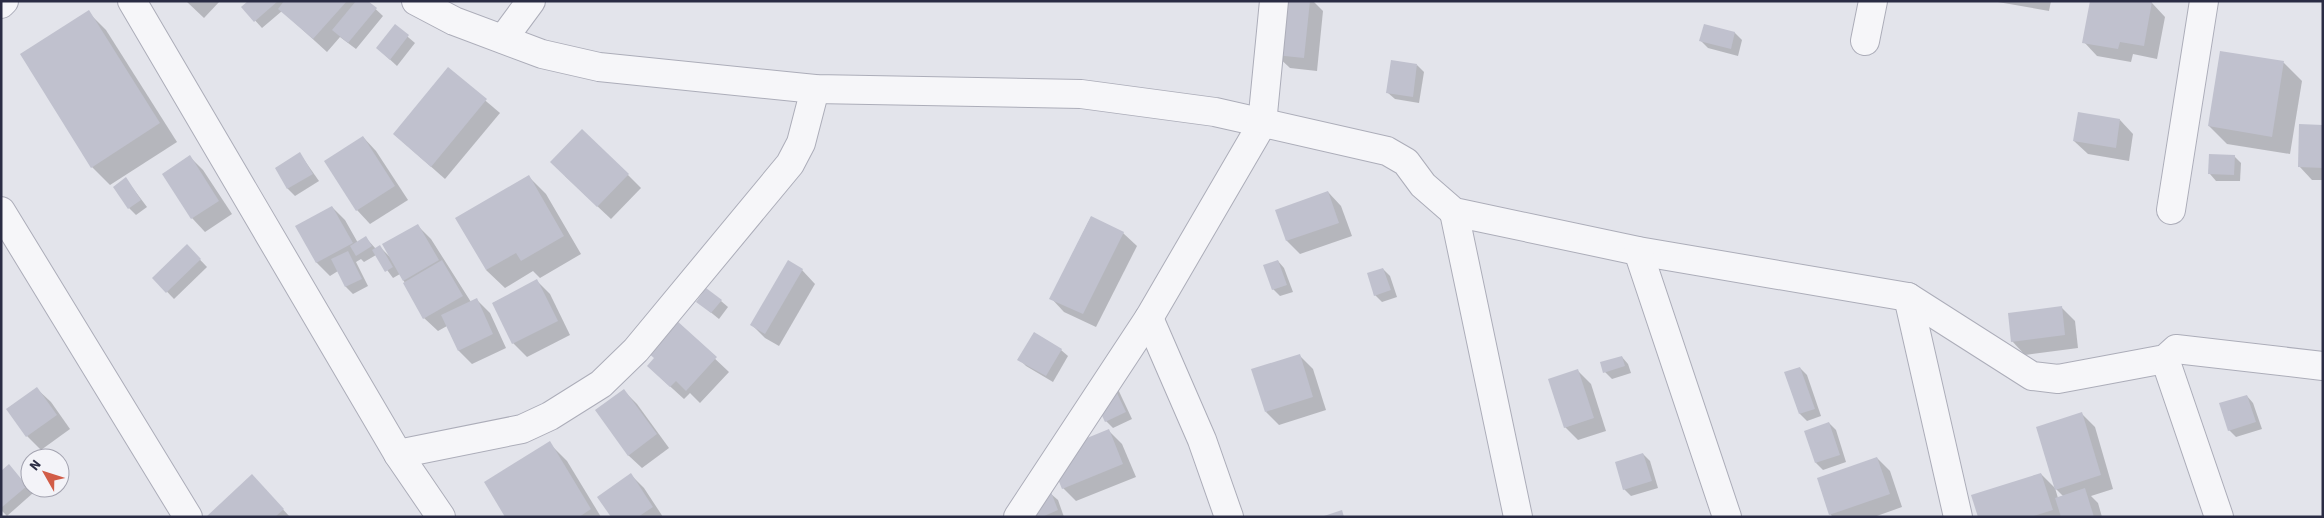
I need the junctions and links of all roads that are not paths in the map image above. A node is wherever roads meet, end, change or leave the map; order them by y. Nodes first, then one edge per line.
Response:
1 (132, 1) edge
2 (416, 1) edge
3 (531, 1) edge
4 (1274, 1) edge
5 (1872, 1) edge
6 (2204, 1) edge
7 (503, 39) junction
8 (1865, 41) dead end
9 (815, 89) junction
10 (1262, 124) junction
11 (1, 210) edge
12 (2171, 210) dead end
13 (1454, 212) junction
14 (1638, 250) junction
15 (1908, 297) junction
16 (1149, 318) junction
17 (2166, 359) junction
18 (2323, 366) edge
19 (398, 454) junction
20 (188, 517) edge
21 (440, 517) edge
22 (1018, 517) edge
23 (1229, 517) edge
24 (1518, 517) edge
25 (1727, 517) edge
26 (1958, 517) edge
27 (2219, 517) edge

1 - 19 street
2 - 7 street
3 - 7 street
4 - 10 street
5 - 8 street
6 - 12 street
7 - 9 street
9 - 10 street
9 - 19 street
10 - 13 street
10 - 16 street
11 - 20 street
13 - 14 street
13 - 24 street
14 - 15 street
14 - 25 street
15 - 17 street
15 - 26 street
16 - 22 street
16 - 23 street
17 - 18 street
17 - 27 street
19 - 21 street

